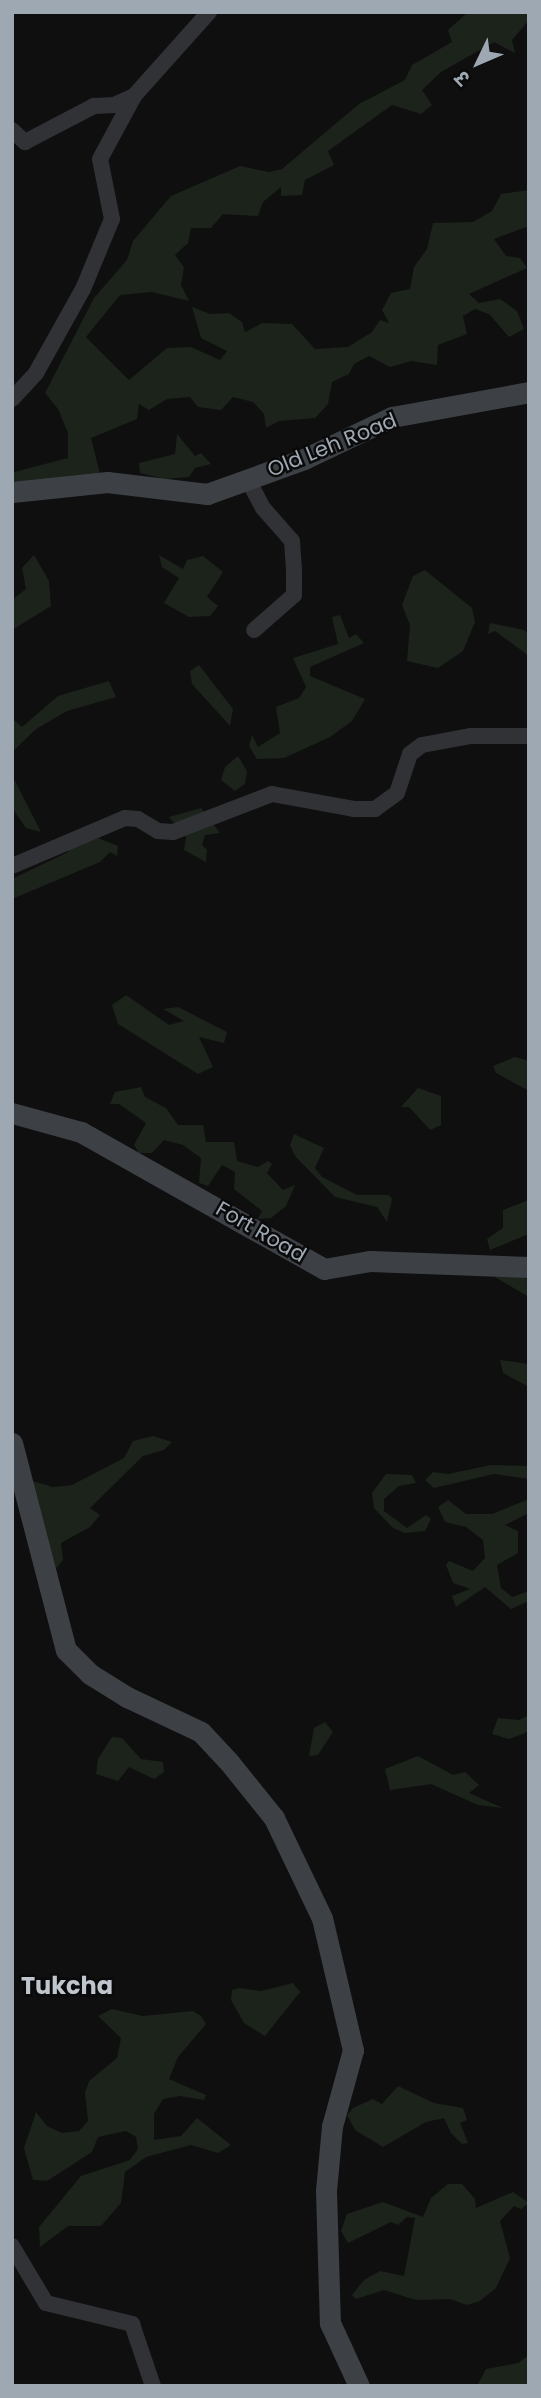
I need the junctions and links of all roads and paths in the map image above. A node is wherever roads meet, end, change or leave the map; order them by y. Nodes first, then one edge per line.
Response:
1 (209, 12) edge
2 (134, 96) junction
3 (12, 130) edge
4 (529, 392) edge
5 (12, 399) edge
6 (247, 478) junction
7 (12, 492) edge
8 (254, 629) dead end
9 (529, 736) edge
10 (12, 866) edge
11 (12, 1113) edge
12 (529, 1267) edge
13 (12, 1443) edge
14 (12, 2246) edge
15 (153, 2386) edge
16 (359, 2386) edge

1 - 2 street
2 - 3 street
2 - 5 street
4 - 6 street, Old Leh Road
6 - 7 street, Old Leh Road
6 - 8 street
9 - 10 street
11 - 12 street, Fort Road
13 - 16 street
14 - 15 street

